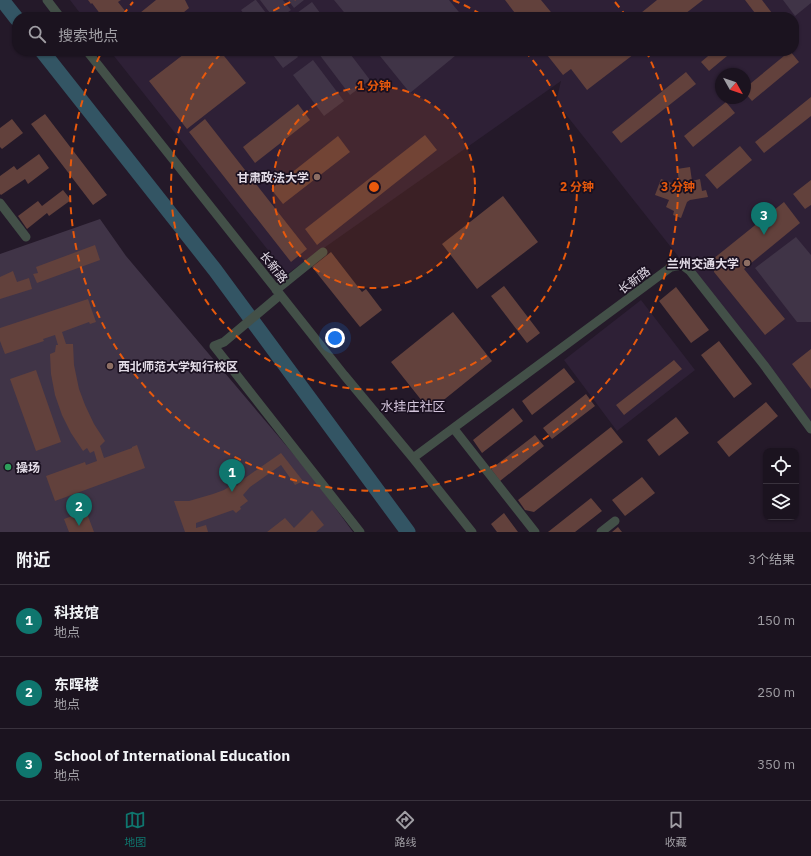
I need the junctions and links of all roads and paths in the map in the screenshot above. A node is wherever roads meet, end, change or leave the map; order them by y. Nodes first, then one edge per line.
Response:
1 (47, 0) edge
2 (56, 12) edge
3 (91, 56) edge
4 (0, 204) edge
5 (26, 237) dead end
6 (323, 252) dead end
7 (278, 292) junction
8 (454, 429) junction
9 (811, 429) edge
10 (413, 458) junction
11 (615, 521) dead end
12 (360, 532) edge
13 (472, 532) edge
14 (535, 532) edge
15 (601, 532) edge

1 - 2 street
3 - 7 street, 长新路
4 - 5 street
6 - 7 street
7 - 10 street, 长新路
7 - 12 street
8 - 9 street, 长新路
8 - 10 street, 长新路
8 - 14 street
10 - 13 street
11 - 15 street

